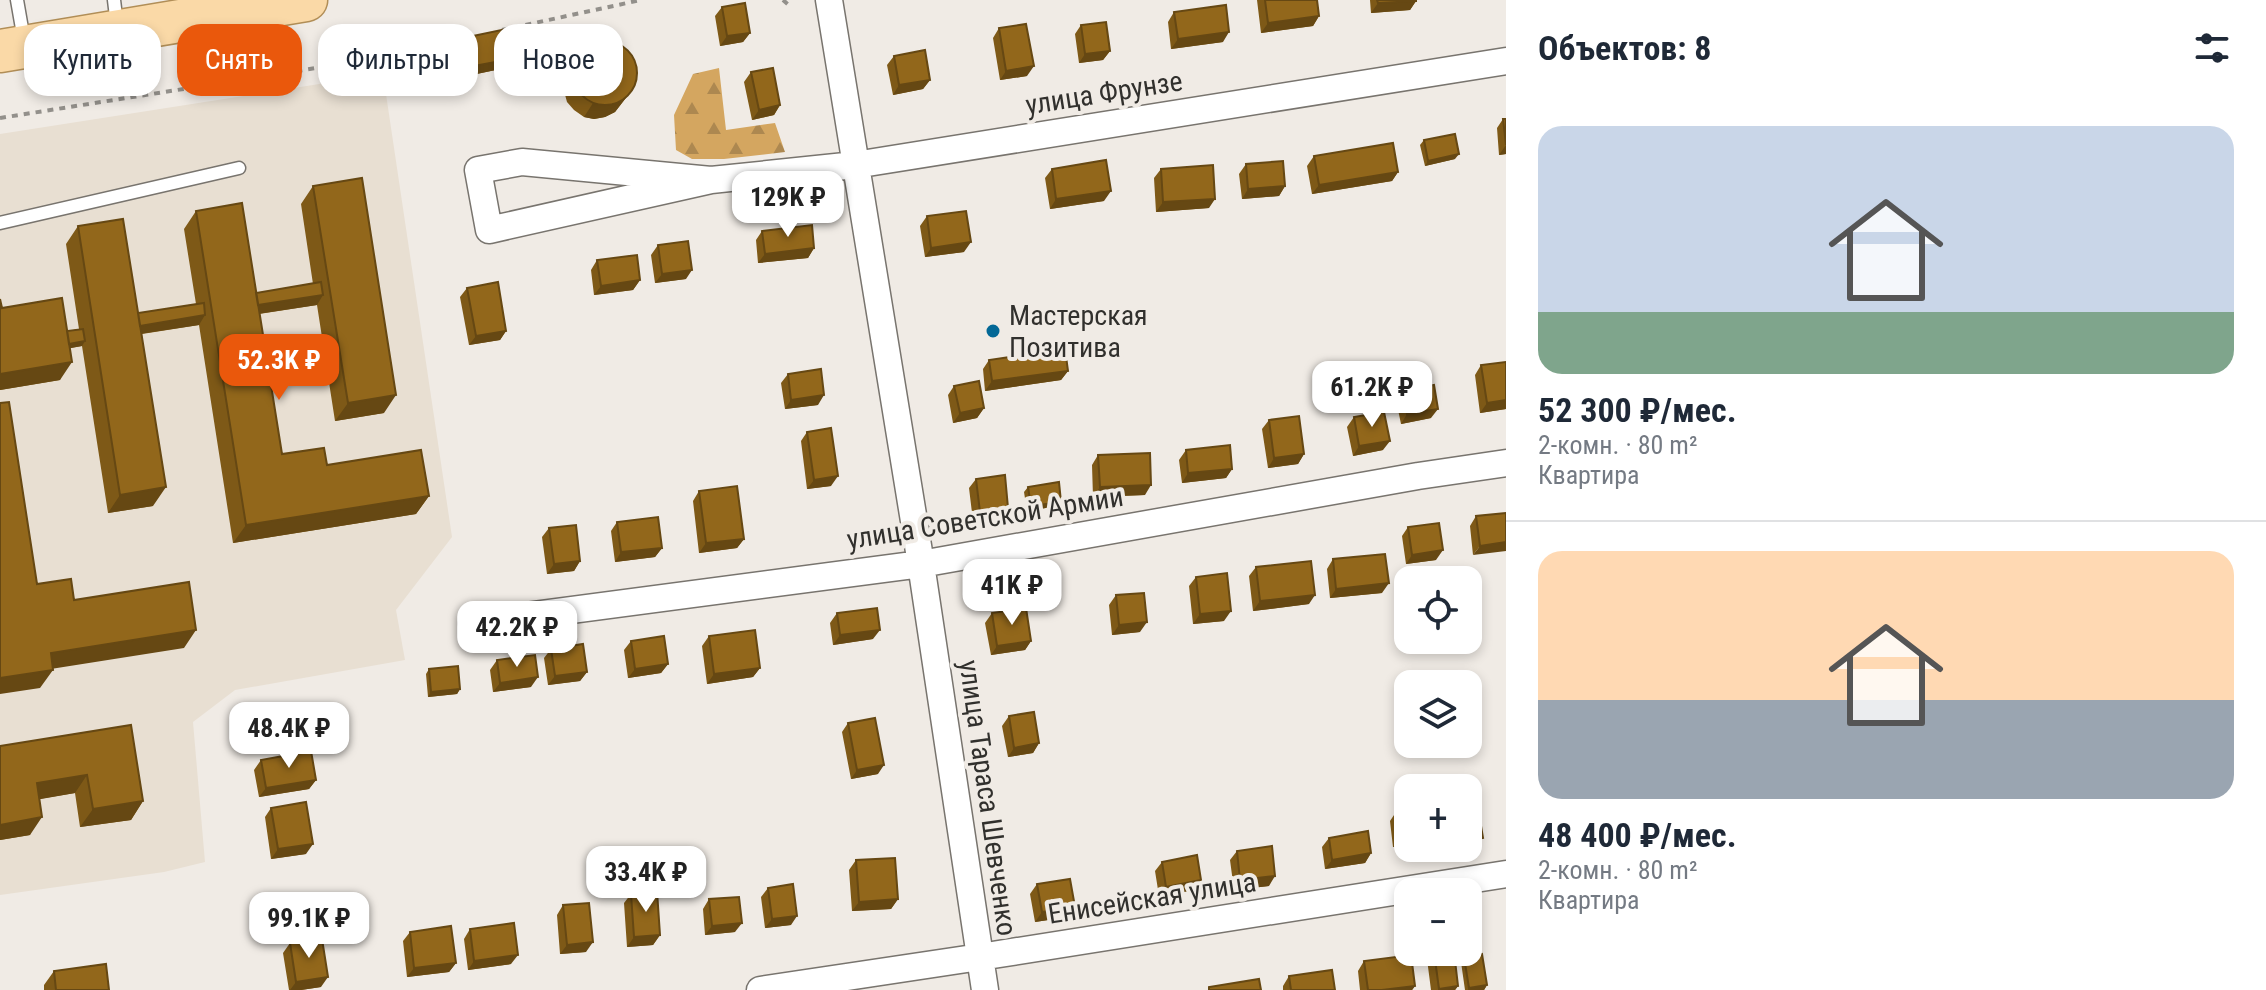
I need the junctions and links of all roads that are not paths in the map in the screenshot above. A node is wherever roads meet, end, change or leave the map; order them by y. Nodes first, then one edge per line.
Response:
1 (17, 0) edge
2 (306, 0) edge
3 (829, 0) edge
4 (228, 6) edge
5 (116, 16) edge
6 (12, 49) edge
7 (1506, 61) edge
8 (855, 165) junction
9 (239, 168) dead end
10 (711, 180) junction
11 (0, 223) edge
12 (1506, 463) edge
13 (921, 564) junction
14 (472, 623) dead end
15 (1506, 874) edge
16 (980, 957) junction
17 (760, 990) edge
18 (985, 990) edge

1 - 6 lane
2 - 4 main road
3 - 8 street, улица Тараса Шевченко
4 - 5 main road
5 - 6 main road
7 - 8 street, улица Фрунзе
8 - 10 street, улица Фрунзе
8 - 13 street, улица Тараса Шевченко
9 - 11 lane
10 - 10 street, улица Фрунзе
12 - 13 street, улица Советской Армии
13 - 14 street, улица Советской Армии
13 - 16 street, улица Тараса Шевченко
15 - 16 street, Енисейская улица
16 - 17 street, Енисейская улица
16 - 18 street, улица Тараса Шевченко

